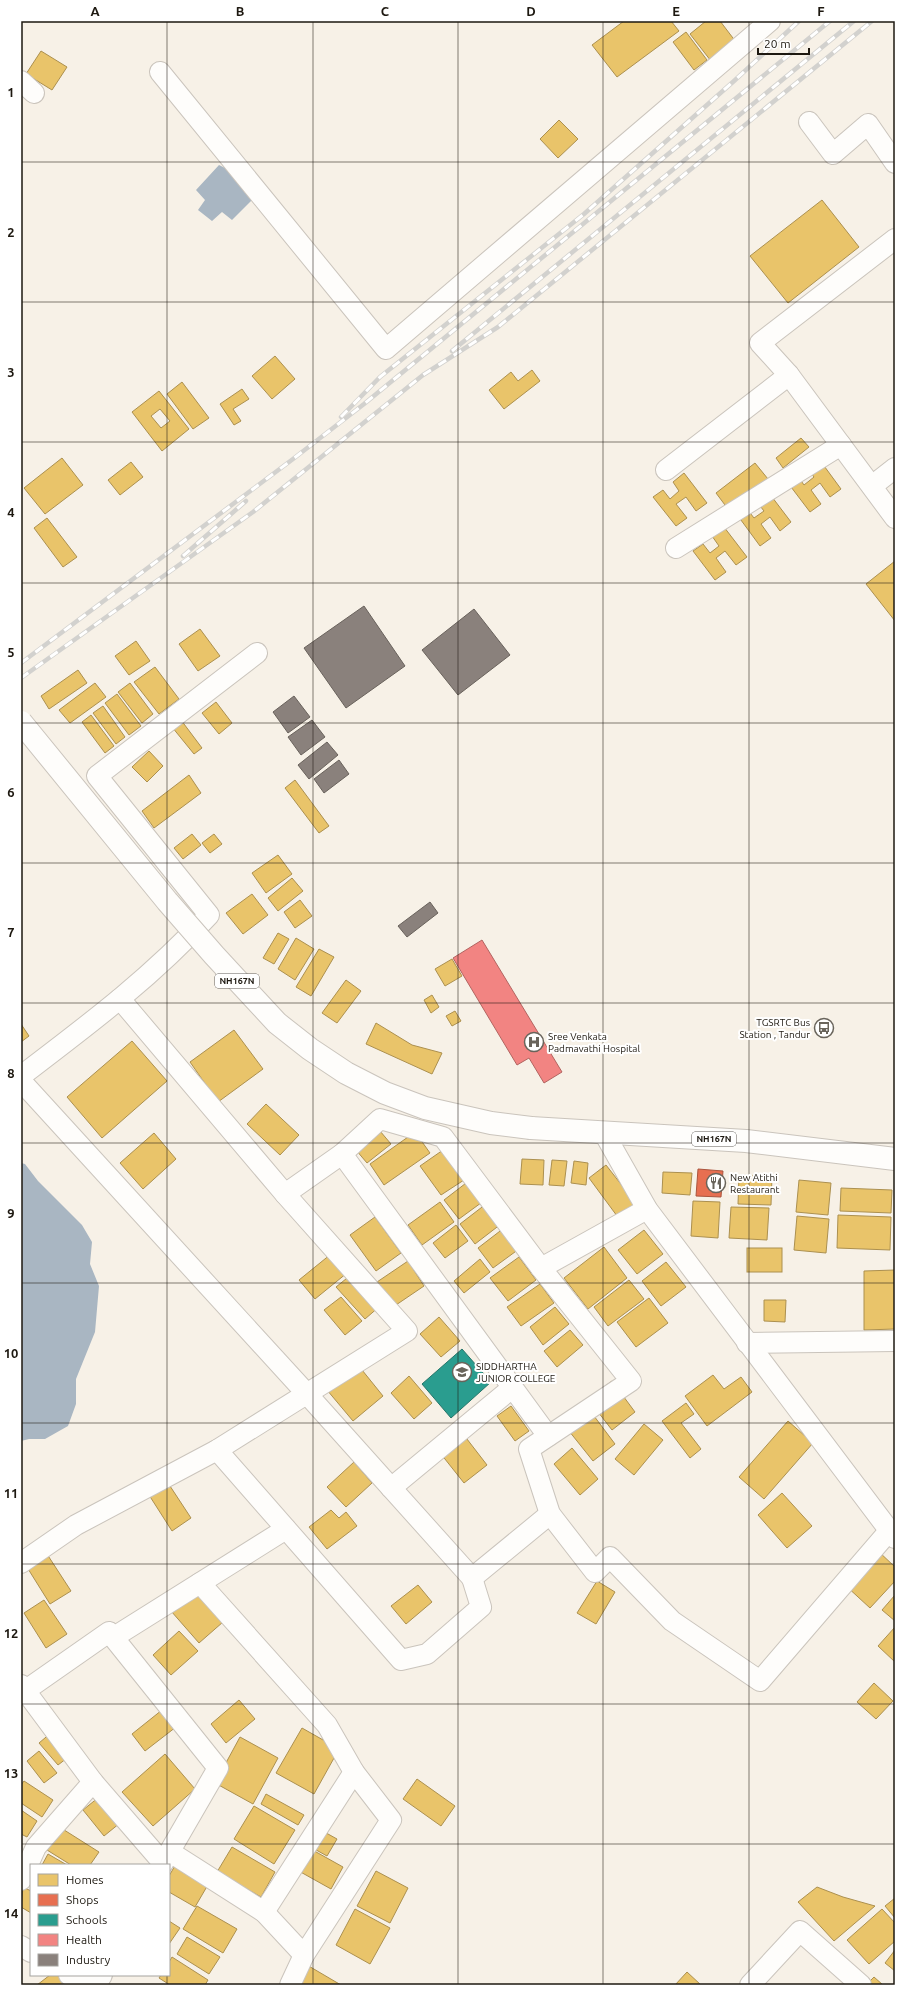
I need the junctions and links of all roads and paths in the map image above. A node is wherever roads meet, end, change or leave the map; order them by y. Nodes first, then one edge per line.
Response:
1 (770, 21) edge
2 (160, 72) dead end
3 (809, 122) dead end
4 (895, 163) edge
5 (895, 239) edge
6 (789, 375) junction
7 (841, 445) junction
8 (895, 468) edge
9 (666, 470) dead end
10 (872, 486) junction
11 (895, 518) edge
12 (676, 548) dead end
13 (257, 653) dead end
14 (21, 722) edge
15 (120, 999) junction
16 (21, 1076) edge
17 (21, 1081) edge
18 (604, 1133) junction
19 (342, 1154) junction
20 (895, 1159) edge
21 (285, 1194) junction
22 (646, 1209) junction
23 (541, 1268) junction
24 (895, 1341) edge
25 (748, 1342) junction
26 (512, 1388) junction
27 (308, 1394) junction
28 (548, 1436) junction
29 (217, 1450) junction
30 (392, 1488) junction
31 (550, 1514) junction
32 (286, 1529) junction
33 (892, 1534) edge
34 (21, 1563) edge
35 (472, 1578) junction
36 (200, 1583) junction
37 (114, 1637) junction
38 (24, 1687) edge
39 (354, 1772) junction
40 (93, 1782) junction
41 (165, 1860) edge
42 (21, 1880) edge
43 (264, 1912) junction
44 (21, 1946) edge
45 (30, 1951) edge
46 (304, 1955) junction
47 (72, 1976) edge
48 (101, 1976) edge
49 (86, 1985) edge
50 (96, 1985) edge
51 (290, 1985) edge
52 (750, 1985) edge
53 (861, 1985) edge

1 - 2 street
3 - 4 street
5 - 6 street
6 - 7 street
6 - 9 street
7 - 10 street
7 - 12 street
8 - 10 street
10 - 11 street
13 - 15 street
14 - 18 highway, NH167N, bridge
15 - 16 street
15 - 21 street
17 - 27 street
18 - 20 highway, NH167N
18 - 22 street
19 - 21 street
19 - 23 street
19 - 26 street
21 - 27 street
22 - 23 street
22 - 25 street
23 - 28 street
24 - 25 street
25 - 33 street
26 - 28 street
26 - 30 street
27 - 29 street
27 - 30 street
28 - 31 street
29 - 32 street
29 - 34 street
30 - 35 street
31 - 33 street
31 - 35 street
32 - 35 street
32 - 36 street
36 - 37 street
36 - 39 street
37 - 38 street
37 - 41 street
38 - 40 street
39 - 43 street
39 - 46 street
40 - 41 street
40 - 42 street
41 - 43 street
43 - 46 street
44 - 45 street
46 - 51 street
47 - 49 street
48 - 50 street
52 - 53 street

